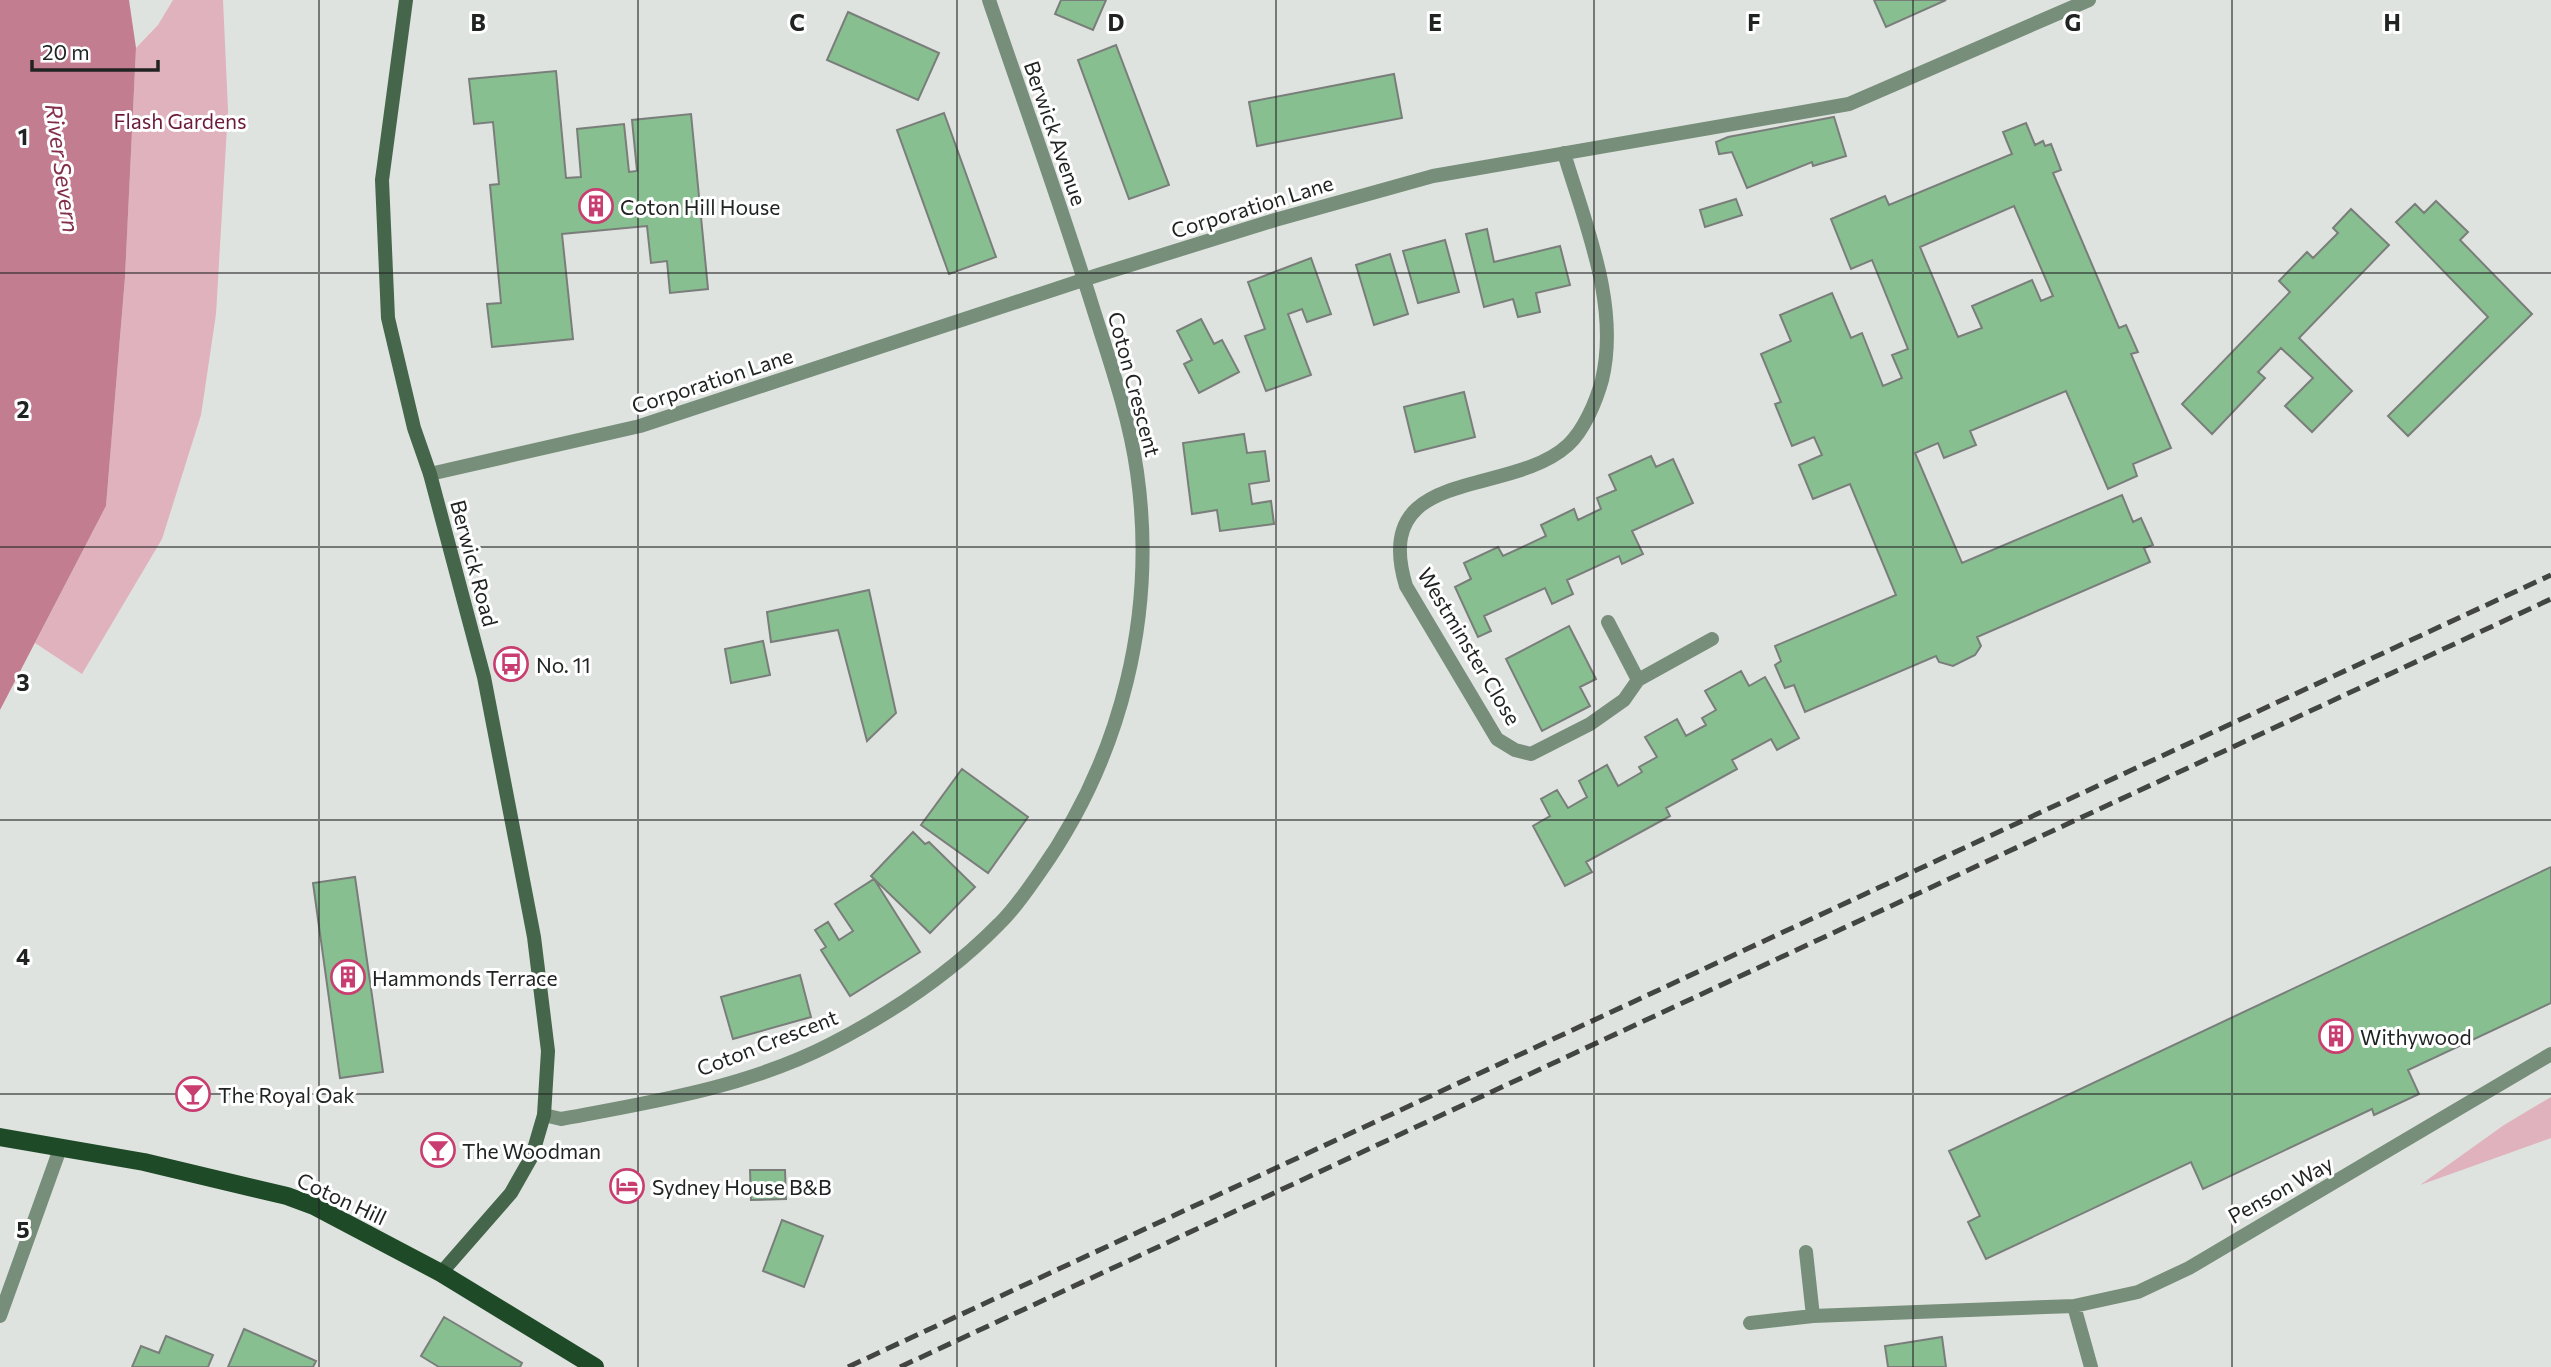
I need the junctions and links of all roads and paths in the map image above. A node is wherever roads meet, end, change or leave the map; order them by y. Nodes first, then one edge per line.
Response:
1 (407, 0) edge
2 (989, 0) edge
3 (2089, 0) edge
4 (1564, 153) junction
5 (1084, 280) junction
6 (430, 474) junction
7 (1608, 622) dead end
8 (1712, 639) dead end
9 (1638, 680) junction
10 (2551, 1054) edge
11 (544, 1115) junction
12 (0, 1136) edge
13 (61, 1146) junction
14 (1806, 1252) dead end
15 (441, 1273) junction
16 (2074, 1306) junction
17 (0, 1316) edge
18 (1813, 1316) junction
19 (1750, 1323) dead end
20 (595, 1367) edge
21 (2091, 1367) edge

1 - 6 main road, Berwick Road
2 - 5 street, Berwick Avenue
3 - 4 street, Corporation Lane
4 - 5 street, Corporation Lane
4 - 9 street, Westminster Close
5 - 6 street, Corporation Lane
5 - 11 street, Coton Crescent
6 - 11 main road, Berwick Road
7 - 9 street
8 - 9 street, Westminster Close
10 - 16 street, Penson Way
11 - 15 main road, Berwick Road
12 - 13 main road, Coton Hill
13 - 15 main road, Coton Hill
13 - 17 street
14 - 18 street
15 - 20 main road, Coton Hill
16 - 18 street, Penson Way
16 - 21 street
18 - 19 street, Penson Way

